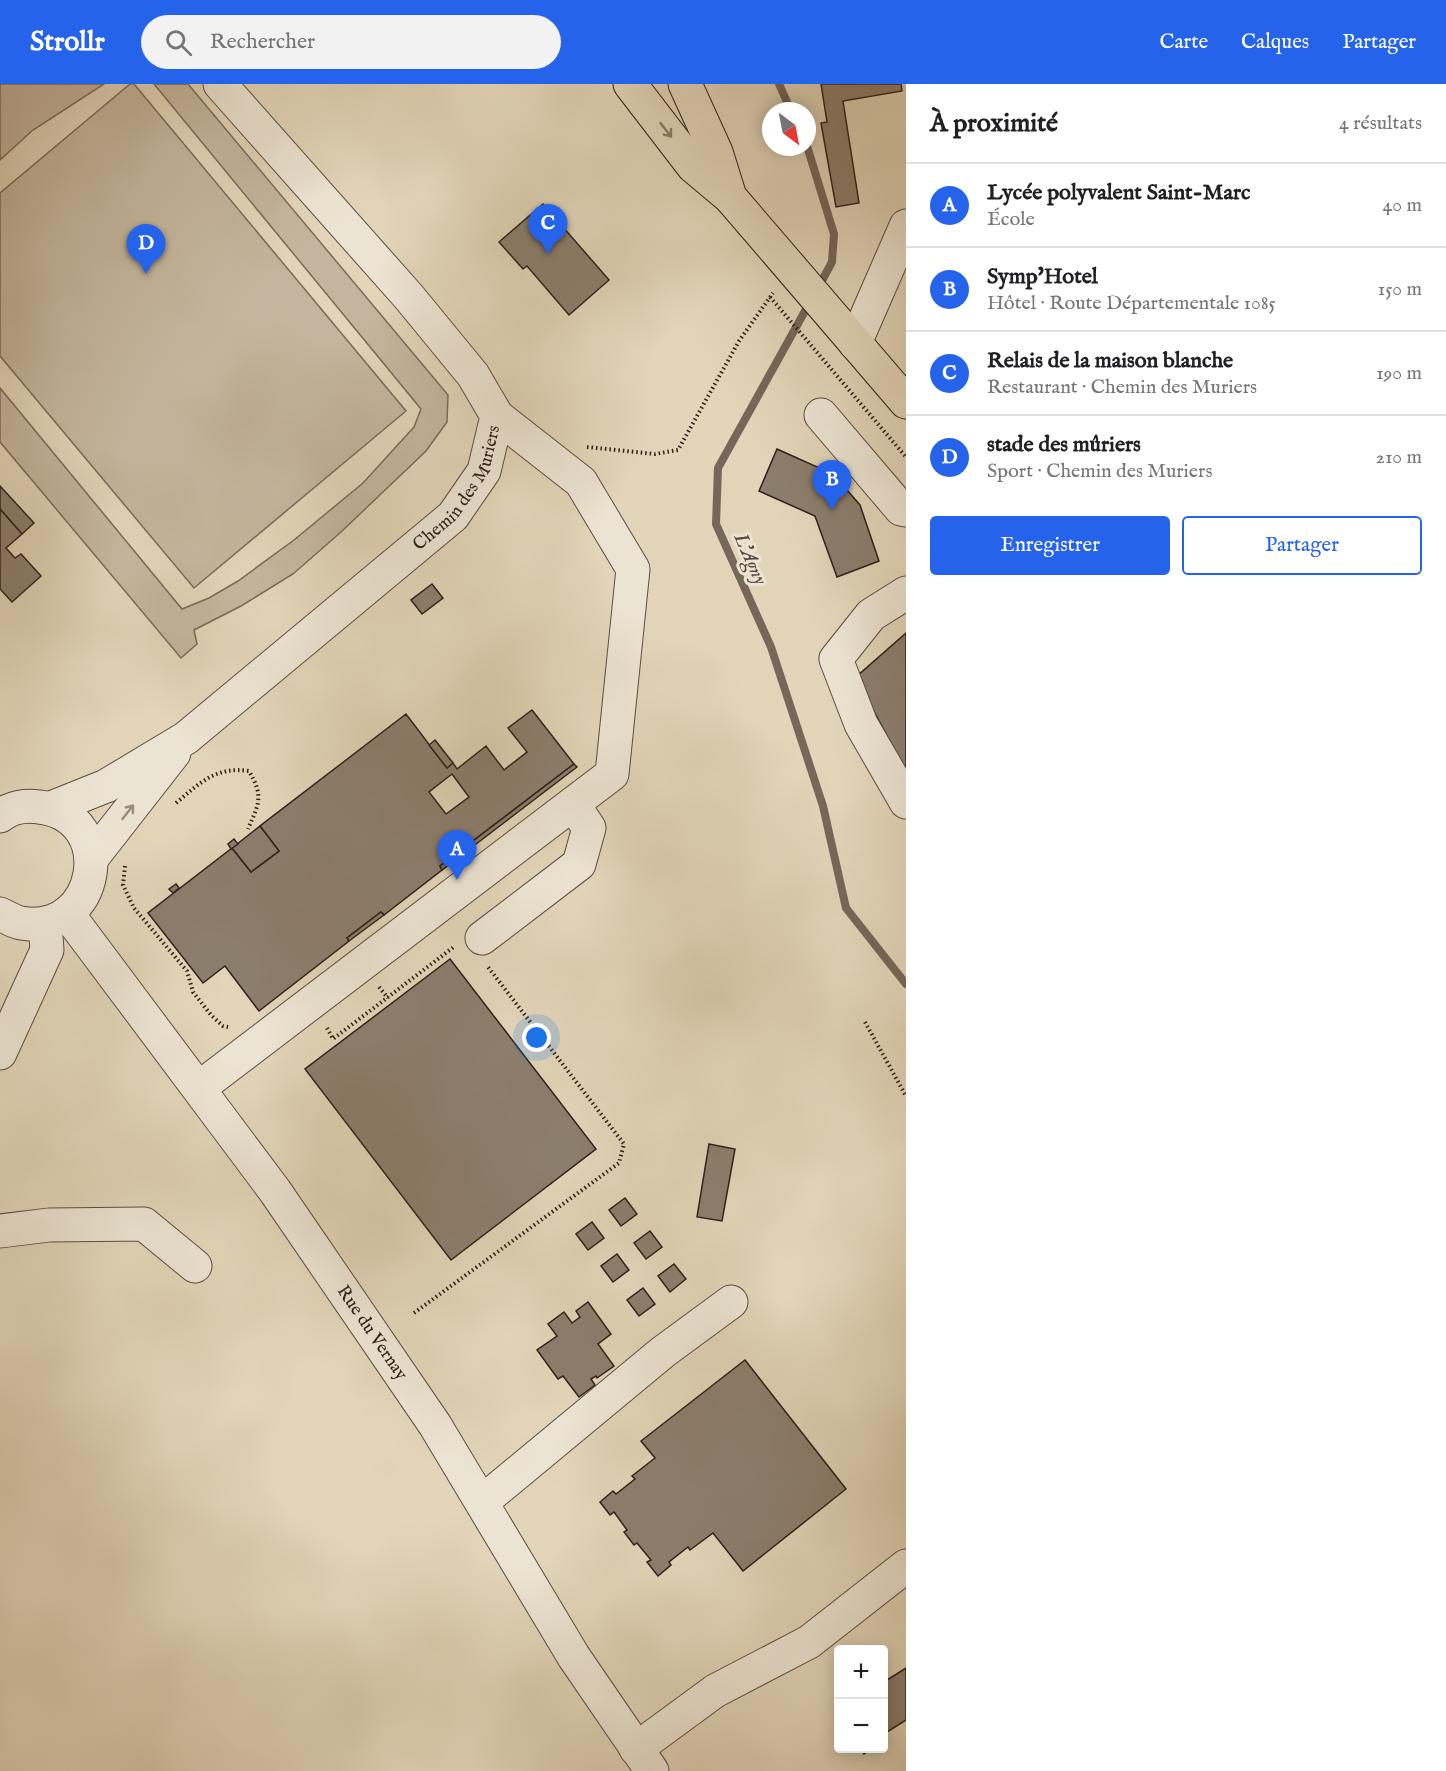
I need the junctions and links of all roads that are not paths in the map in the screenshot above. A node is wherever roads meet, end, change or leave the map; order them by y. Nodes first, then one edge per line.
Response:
1 (220, 84) edge
2 (630, 84) edge
3 (685, 84) edge
4 (730, 197) junction
5 (906, 226) edge
6 (847, 332) junction
7 (906, 402) edge
8 (821, 415) dead end
9 (497, 416) junction
10 (906, 510) edge
11 (906, 593) edge
12 (186, 738) junction
13 (906, 802) edge
14 (573, 804) junction
15 (51, 808) junction
16 (0, 816) edge
17 (92, 858) junction
18 (0, 914) edge
19 (56, 918) junction
20 (475, 949) road end
21 (0, 1053) edge
22 (199, 1088) junction
23 (0, 1230) edge
24 (195, 1266) dead end
25 (731, 1302) dead end
26 (482, 1502) junction
27 (906, 1566) edge
28 (644, 1760) edge

1 - 9 street, Chemin des Muriers
2 -> 4 main road
3 - 4 main road
4 - 6 main road
5 - 6 street
6 - 7 main road
8 - 10 street
9 - 12 street, Chemin des Muriers
9 - 14 street
11 - 13 street
12 - 15 street, Chemin des Muriers
17 -> 12 street, Chemin des Muriers
14 - 20 street
14 - 22 street
15 - 16 street
15 - 17 street
17 - 19 street
18 - 19 street
19 - 21 street
19 - 22 street, Rue du Vernay
22 - 26 street, Rue du Vernay
23 - 24 street
25 - 26 street
26 - 28 street, Rue du Vernay
27 - 28 street

